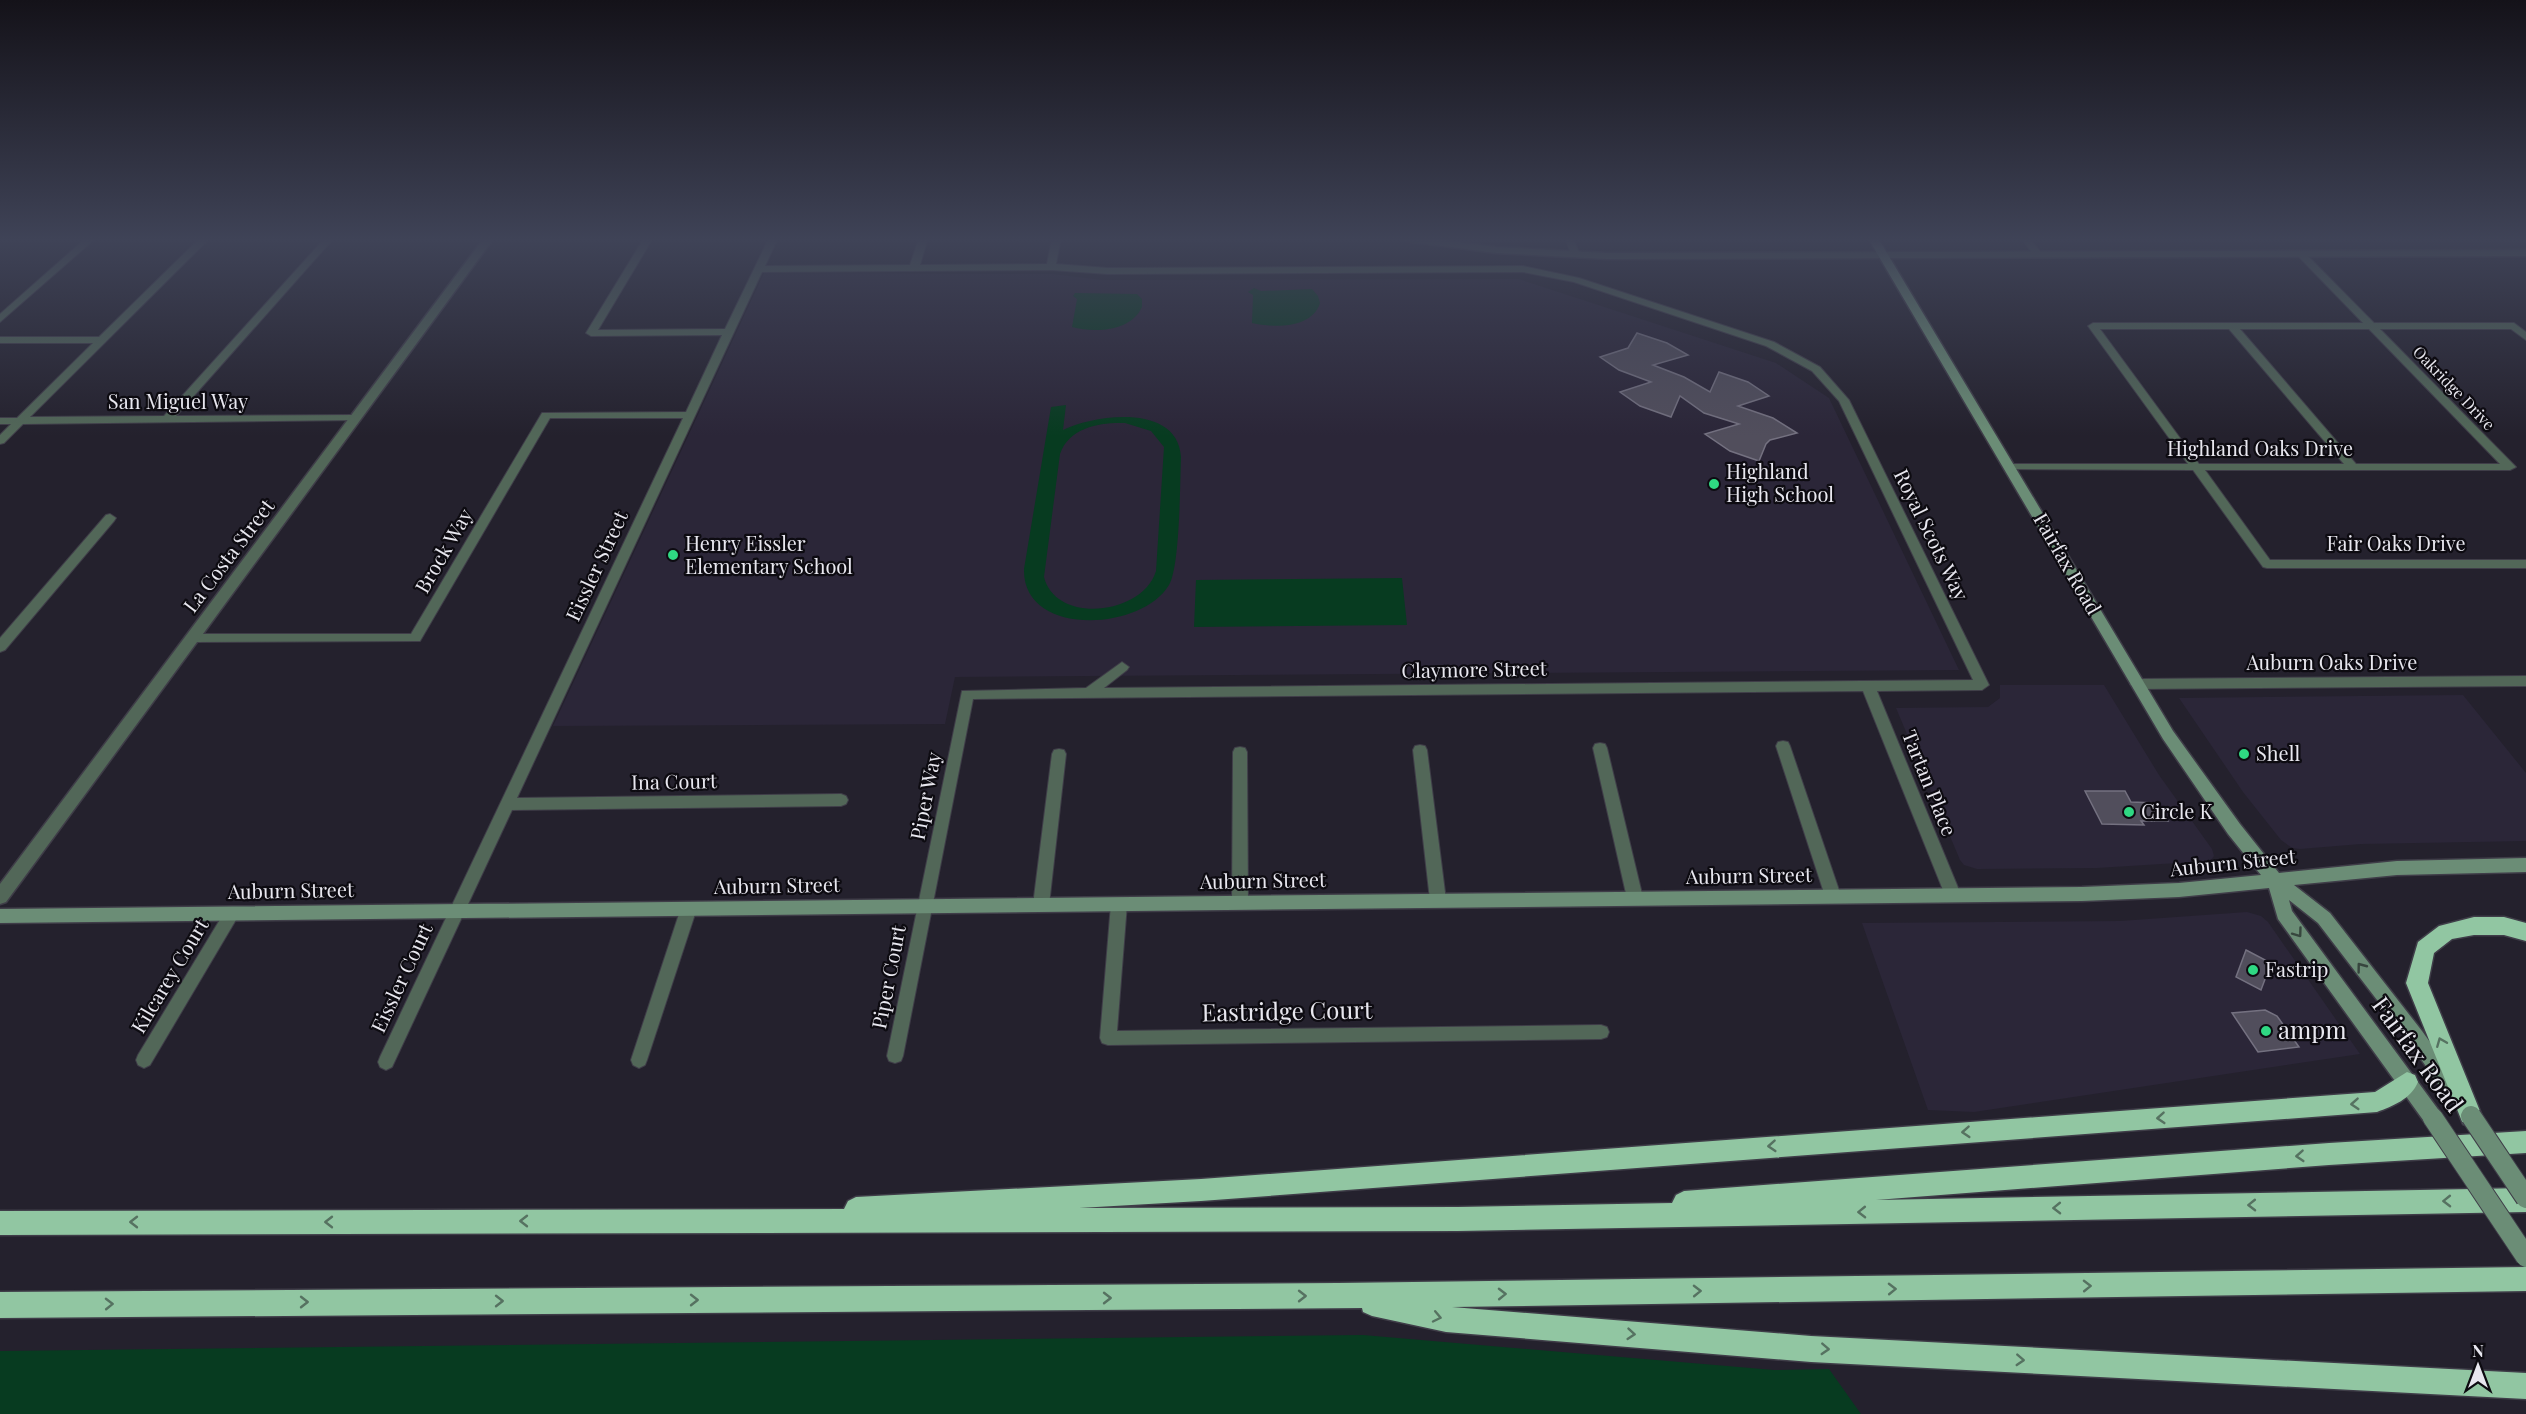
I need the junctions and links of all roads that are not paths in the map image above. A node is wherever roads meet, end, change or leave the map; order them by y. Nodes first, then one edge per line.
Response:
1 (17, 304) edge
2 (138, 304) edge
3 (271, 304) edge
4 (440, 304) edge
5 (608, 304) edge
6 (741, 304) edge
7 (1647, 304) edge
8 (1912, 304) edge
9 (2350, 304) edge
10 (0, 319) edge
11 (2232, 326) junction
12 (2372, 326) junction
13 (728, 332) junction
14 (2526, 337) edge
15 (0, 340) edge
16 (102, 340) junction
17 (690, 415) junction
18 (355, 418) junction
19 (167, 420) junction
20 (0, 421) edge
21 (20, 421) junction
22 (0, 441) edge
23 (2010, 467) junction
24 (2196, 467) junction
25 (2353, 467) junction
26 (2510, 467) joint
27 (110, 518) dead end
28 (2526, 564) edge
29 (192, 638) junction
30 (2, 641) edge
31 (1122, 667) dead end
32 (2526, 681) edge
33 (2137, 684) junction
34 (1982, 685) joint
35 (1868, 686) junction
36 (1089, 693) junction
37 (967, 694) joint
38 (1783, 747) dead end
39 (1600, 748) dead end
40 (1420, 750) dead end
41 (1239, 752) dead end
42 (1059, 753) dead end
43 (841, 800) dead end
44 (507, 804) junction
45 (2526, 865) edge
46 (2275, 880) junction
47 (1953, 895) junction
48 (1833, 896) junction
49 (0, 897) edge
50 (1635, 898) junction
51 (1438, 900) junction
52 (1240, 902) junction
53 (1041, 904) junction
54 (1119, 904) junction
55 (924, 906) junction
56 (689, 908) junction
57 (457, 911) junction
58 (232, 913) junction
59 (0, 916) edge
60 (2526, 932) edge
61 (1601, 1032) dead end
62 (895, 1056) dead end
63 (639, 1059) dead end
64 (144, 1060) dead end
65 (386, 1062) dead end
66 (2407, 1082) junction
67 (2470, 1116) junction
68 (2526, 1142) edge
69 (2526, 1199) edge
70 (1458, 1219) junction
71 (583, 1221) junction
72 (0, 1223) edge
73 (2526, 1257) edge
74 (2526, 1279) edge
75 (1338, 1296) junction
76 (0, 1305) edge
77 (2526, 1386) edge

1 - 10 street
2 - 16 street
3 - 19 street
4 - 18 street, La Costa Street
5 - 13 street
6 - 13 street, Eissler Street
7 - 34 street, Royal Scots Way
8 - 23 main road, Fairfax Road
9 - 12 street, Oakridge Drive
11 - 12 street
11 - 24 street
11 - 25 street
12 - 14 street
12 - 26 street, Oakridge Drive
13 - 17 street, Eissler Street
15 - 16 street
16 - 21 street
17 - 29 street, Brock Way
17 - 44 street, Eissler Street
18 - 19 street, San Miguel Way
18 - 29 street, La Costa Street
19 - 21 street, San Miguel Way
20 - 21 street, San Miguel Way
21 - 22 street
23 - 24 street, Highland Oaks Drive
23 - 33 main road, Fairfax Road
24 - 25 street, Highland Oaks Drive
24 - 28 street, Fair Oaks Drive
25 - 26 street, Highland Oaks Drive
27 - 30 street
29 - 49 street, La Costa Street
31 - 36 street
32 - 33 street, Auburn Oaks Drive
33 - 46 main road, Fairfax Road
34 - 35 street, Claymore Street
35 - 36 street, Claymore Street
35 - 47 street, Tartan Place
36 - 37 street, Claymore Street
37 - 55 street, Piper Way
38 - 48 street
39 - 50 street
40 - 51 street
41 - 52 street
42 - 53 street
43 - 44 street, Ina Court
44 - 57 street, Eissler Street
45 - 46 main road, Auburn Street
46 - 47 main road, Auburn Street
46 -> 66 main road, Fairfax Road
67 -> 46 main road, Fairfax Road
47 - 48 main road, Auburn Street
48 - 50 main road, Auburn Street
50 - 51 main road, Auburn Street
51 - 52 main road, Auburn Street
52 - 54 main road, Auburn Street
53 - 54 main road, Auburn Street
53 - 55 main road, Auburn Street
54 - 61 street, Eastridge Court
55 - 56 main road, Auburn Street
55 - 62 street, Piper Court
56 - 57 main road, Auburn Street
56 - 63 street
57 - 58 main road, Auburn Street
57 - 65 street, Eissler Court
58 - 59 main road, Auburn Street
58 - 64 street, Kilcarey Court
67 -> 60 highway
66 -> 71 highway
66 - 73 main road, Fairfax Road, bridge
67 - 69 main road, Fairfax Road, bridge
68 -> 70 highway
69 -> 70 highway
70 - 71 highway
71 -> 72 highway
75 -> 74 highway
76 -> 75 highway
75 -> 77 highway

